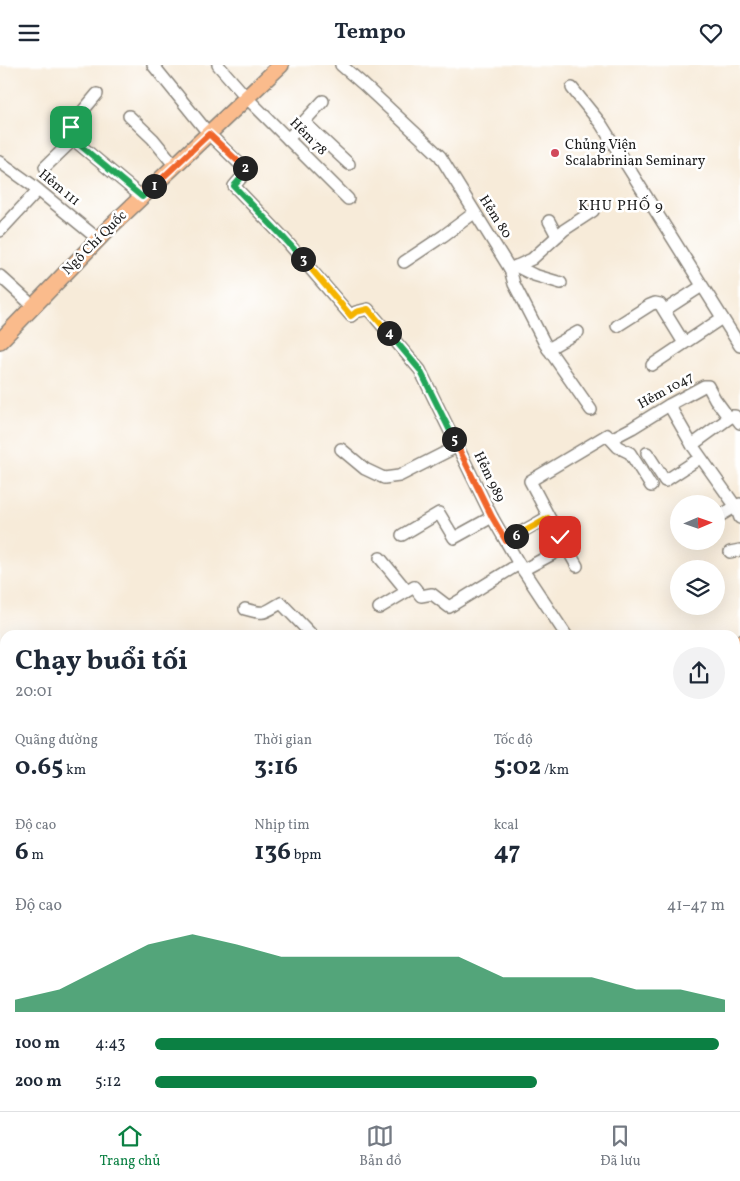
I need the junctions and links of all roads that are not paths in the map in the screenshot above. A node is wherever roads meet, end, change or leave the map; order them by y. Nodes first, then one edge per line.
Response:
1 (153, 65) edge
2 (218, 65) edge
3 (281, 65) edge
4 (340, 65) edge
5 (572, 88) dead end
6 (97, 94) dead end
7 (247, 98) junction
8 (323, 101) dead end
9 (129, 116) dead end
10 (304, 121) junction
11 (209, 134) junction
12 (288, 139) junction
13 (72, 141) junction
14 (0, 162) edge
15 (349, 164) dead end
16 (175, 166) junction
17 (45, 167) dead end
18 (38, 191) junction
19 (142, 197) junction
20 (348, 199) dead end
21 (593, 211) dead end
22 (474, 213) junction
23 (549, 221) dead end
24 (0, 231) edge
25 (557, 236) junction
26 (98, 239) junction
27 (404, 263) dead end
28 (512, 268) junction
29 (0, 277) edge
30 (561, 283) dead end
31 (702, 286) junction
32 (33, 306) junction
33 (664, 310) junction
34 (722, 318) junction
35 (617, 327) dead end
36 (578, 332) dead end
37 (0, 341) edge
38 (684, 343) junction
39 (740, 346) edge
40 (548, 349) junction
41 (652, 365) dead end
42 (668, 405) junction
43 (591, 410) dead end
44 (728, 418) junction
45 (740, 423) edge
46 (611, 439) junction
47 (692, 445) junction
48 (458, 446) junction
49 (342, 449) dead end
50 (647, 453) dead end
51 (700, 458) junction
52 (651, 486) dead end
53 (738, 506) edge
54 (725, 513) edge
55 (492, 517) junction
56 (740, 518) edge
57 (550, 519) junction
58 (402, 535) dead end
59 (506, 541) junction
60 (565, 546) junction
61 (380, 558) dead end
62 (576, 566) dead end
63 (521, 567) junction
64 (407, 591) junction
65 (379, 608) dead end
66 (245, 609) dead end
67 (307, 630) edge
68 (563, 630) edge

1 - 11 street
2 - 7 street, Hẻm 78
3 - 7 main road, Ngô Chí Quốc
4 - 22 street, Hẻm 80
5 - 31 street
6 - 13 street
7 - 11 main road, Ngô Chí Quốc
7 - 12 street, Hẻm 78
8 - 10 street
9 - 16 street
10 - 12 street
10 - 15 street
11 - 16 main road, Ngô Chí Quốc
11 - 48 street, Hẻm 989
12 - 20 street, Hẻm 78
13 - 17 street
13 - 19 street
14 - 18 street, Hẻm 111
16 - 19 main road, Ngô Chí Quốc
18 - 24 street
18 - 26 street, Hẻm 111
19 - 26 main road, Ngô Chí Quốc
21 - 25 street
22 - 27 street
22 - 28 street, Hẻm 80
23 - 25 street
25 - 28 street
26 - 32 main road, Ngô Chí Quốc
28 - 30 street
28 - 40 street, Hẻm 80
29 - 32 street
31 - 33 street
31 - 34 street
32 - 37 main road, Ngô Chí Quốc
33 - 35 street
33 - 38 street
34 - 38 street
34 - 39 street
36 - 40 street
38 - 41 street
40 - 43 street, Hẻm 80
42 - 44 street, Hẻm 1047
42 - 46 street, Hẻm 1047
42 - 47 street
44 - 45 street
44 - 47 street
46 - 52 street
46 - 57 street, Hẻm 1047
47 - 51 street
48 - 49 street
48 - 55 street, Hẻm 989
50 - 51 street
51 - 53 street
53 - 54 street
53 - 56 street
55 - 58 street
55 - 59 street, Hẻm 989
57 - 59 street
57 - 60 street
59 - 63 street, Hẻm 989
60 - 62 street
60 - 63 street
61 - 64 street
63 - 64 street
63 - 68 street, Hẻm 989
64 - 65 street
66 - 67 street

